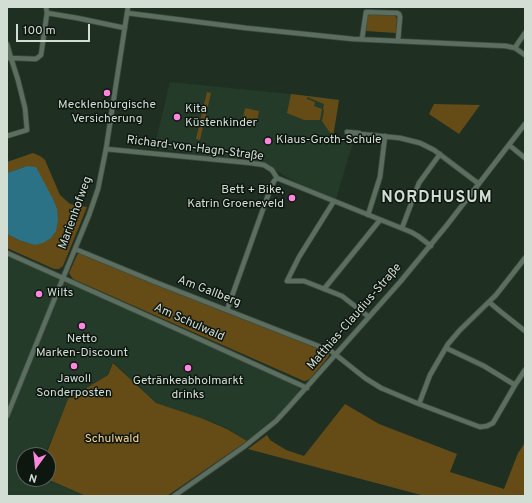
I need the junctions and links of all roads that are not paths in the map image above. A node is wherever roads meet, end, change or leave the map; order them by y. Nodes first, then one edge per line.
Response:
1 (46, 7) edge
2 (128, 7) edge
3 (47, 13) junction
4 (127, 13) junction
5 (125, 28) junction
6 (525, 33) edge
7 (362, 39) junction
8 (398, 41) junction
9 (7, 44) edge
10 (515, 48) junction
11 (525, 55) edge
12 (9, 58) edge
13 (525, 124) edge
14 (347, 132) dead end
15 (361, 134) junction
16 (7, 136) edge
17 (385, 136) junction
18 (351, 137) dead end
19 (509, 145) junction
20 (106, 148) junction
21 (440, 154) junction
22 (525, 158) edge
23 (277, 178) junction
24 (479, 184) junction
25 (334, 201) junction
26 (368, 215) junction
27 (380, 220) junction
28 (402, 228) junction
29 (430, 246) junction
30 (75, 249) junction
31 (7, 253) edge
32 (525, 258) edge
33 (63, 278) junction
34 (324, 288) junction
35 (489, 302) junction
36 (227, 310) junction
37 (369, 317) junction
38 (525, 331) edge
39 (446, 348) junction
40 (335, 355) junction
41 (525, 370) edge
42 (515, 385) junction
43 (307, 388) junction
44 (419, 404) junction
45 (7, 416) edge
46 (174, 496) edge

1 - 3 street
2 - 4 street, Marienhofweg
3 - 5 street
3 - 12 street
4 - 5 street, Marienhofweg
4 - 7 street
5 - 20 street, Marienhofweg
6 - 10 street
7 - 8 street
7 - 8 street
8 - 10 street
9 - 12 street
10 - 11 street
12 - 16 street
13 - 19 street, Matthias-Claudius-Straße
14 - 15 street
15 - 17 street
15 - 18 street
17 - 21 street
17 - 26 street
19 - 22 street
19 - 24 street, Matthias-Claudius-Straße
20 - 23 street, Richard-von-Hagn-Straße
20 - 30 street, Marienhofweg
21 - 24 street
21 - 28 street
23 - 25 street, Richard-von-Hagn-Straße
23 - 36 street
24 - 29 street, Matthias-Claudius-Straße
25 - 26 street, Richard-von-Hagn-Straße
25 - 34 street
26 - 27 street, Richard-von-Hagn-Straße
27 - 28 street, Richard-von-Hagn-Straße
27 - 34 street
28 - 29 street, Richard-von-Hagn-Straße
29 - 37 street, Matthias-Claudius-Straße
30 - 33 street, Marienhofweg
30 - 36 street, Am Gallberg
31 - 33 street, Am Schulwald
32 - 35 street
33 - 43 street, Am Schulwald
33 - 45 street, Marienhofweg
34 - 37 street
35 - 38 street
35 - 39 street
36 - 40 street, Am Gallberg
37 - 40 street, Matthias-Claudius-Straße
39 - 42 street
39 - 44 street
40 - 43 street, Matthias-Claudius-Straße
40 - 44 street, Am Gallberg
41 - 42 street, Am Gallberg
42 - 44 street, Am Gallberg
43 - 46 street, Matthias-Claudius-Straße

